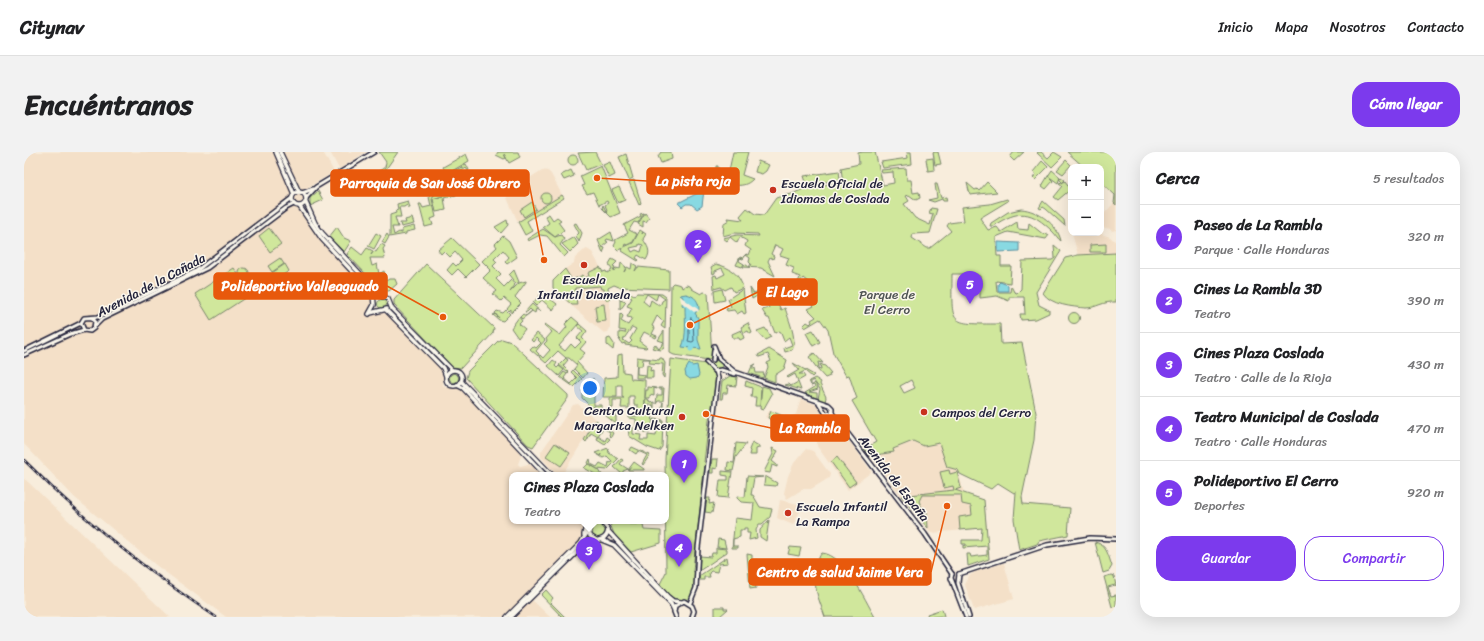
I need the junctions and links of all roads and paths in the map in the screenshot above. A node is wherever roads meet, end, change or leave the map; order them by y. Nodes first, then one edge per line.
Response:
1 (276, 152) edge
2 (280, 152) edge
3 (374, 152) edge
4 (316, 187) junction
5 (301, 192) junction
6 (293, 196) junction
7 (306, 198) junction
8 (306, 202) junction
9 (294, 204) junction
10 (300, 207) junction
11 (381, 296) junction
12 (374, 303) junction
13 (389, 304) junction
14 (386, 310) junction
15 (380, 311) junction
16 (92, 318) junction
17 (81, 323) junction
18 (95, 326) junction
19 (84, 330) junction
20 (24, 351) edge
21 (24, 355) edge
22 (719, 359) junction
23 (713, 360) junction
24 (723, 363) junction
25 (452, 370) junction
26 (721, 370) junction
27 (716, 371) junction
28 (446, 376) junction
29 (743, 376) junction
30 (462, 381) junction
31 (457, 385) junction
32 (817, 402) junction
33 (826, 405) junction
34 (823, 408) junction
35 (832, 413) junction
36 (542, 472) edge
37 (549, 472) edge
38 (586, 524) edge
39 (587, 524) edge
40 (592, 524) edge
41 (604, 524) edge
42 (589, 529) junction
43 (608, 531) junction
44 (1116, 538) edge
45 (596, 540) junction
46 (602, 540) junction
47 (581, 543) junction
48 (952, 574) junction
49 (959, 574) junction
50 (958, 580) junction
51 (954, 581) junction
52 (681, 602) junction
53 (690, 603) junction
54 (674, 610) junction
55 (506, 617) edge
56 (511, 617) edge
57 (676, 617) edge
58 (692, 617) edge
59 (966, 617) edge
60 (969, 617) edge

1 - 6 main road
2 - 5 main road
3 - 4 street
4 - 5 street
4 - 7 street
5 - 6 main road
5 - 7 main road
6 - 9 main road
6 - 16 street, Avenida de la Cañada
7 - 8 main road
8 - 10 main road
8 - 11 main road
9 - 10 main road
9 - 18 street, Avenida de la Cañada
10 - 12 main road
11 - 12 main road
11 - 13 main road
12 - 15 main road
12 - 15 main road
13 - 14 main road
13 - 25 main road
14 - 15 main road
14 - 28 main road
16 - 17 street
16 - 18 street
17 - 19 street
17 - 20 street
18 - 19 street
19 - 21 street
22 - 23 street
22 - 23 street
22 - 24 street
23 - 27 street
24 - 26 street
24 - 29 street
25 - 28 main road
25 - 30 main road
26 - 27 street
26 - 29 street
27 - 53 street
28 - 31 main road
29 - 32 street
30 - 31 main road
30 - 37 main road
31 - 36 main road
32 - 33 street
32 - 34 street
33 - 34 street
33 - 35 street, Avenida de España
34 - 35 street
35 - 48 street, Avenida de España
38 - 47 main road
39 - 42 main road
40 - 42 main road
41 - 43 main road
42 - 45 main road
42 - 47 main road
43 - 46 main road
43 - 52 main road
44 - 49 street
45 - 46 main road
45 - 56 main road
46 - 54 main road
47 - 55 main road
48 - 49 street
48 - 51 street
49 - 50 street
50 - 51 street
50 - 60 street
51 - 59 street
52 - 53 street
52 - 54 street
53 - 58 street
54 - 57 street

